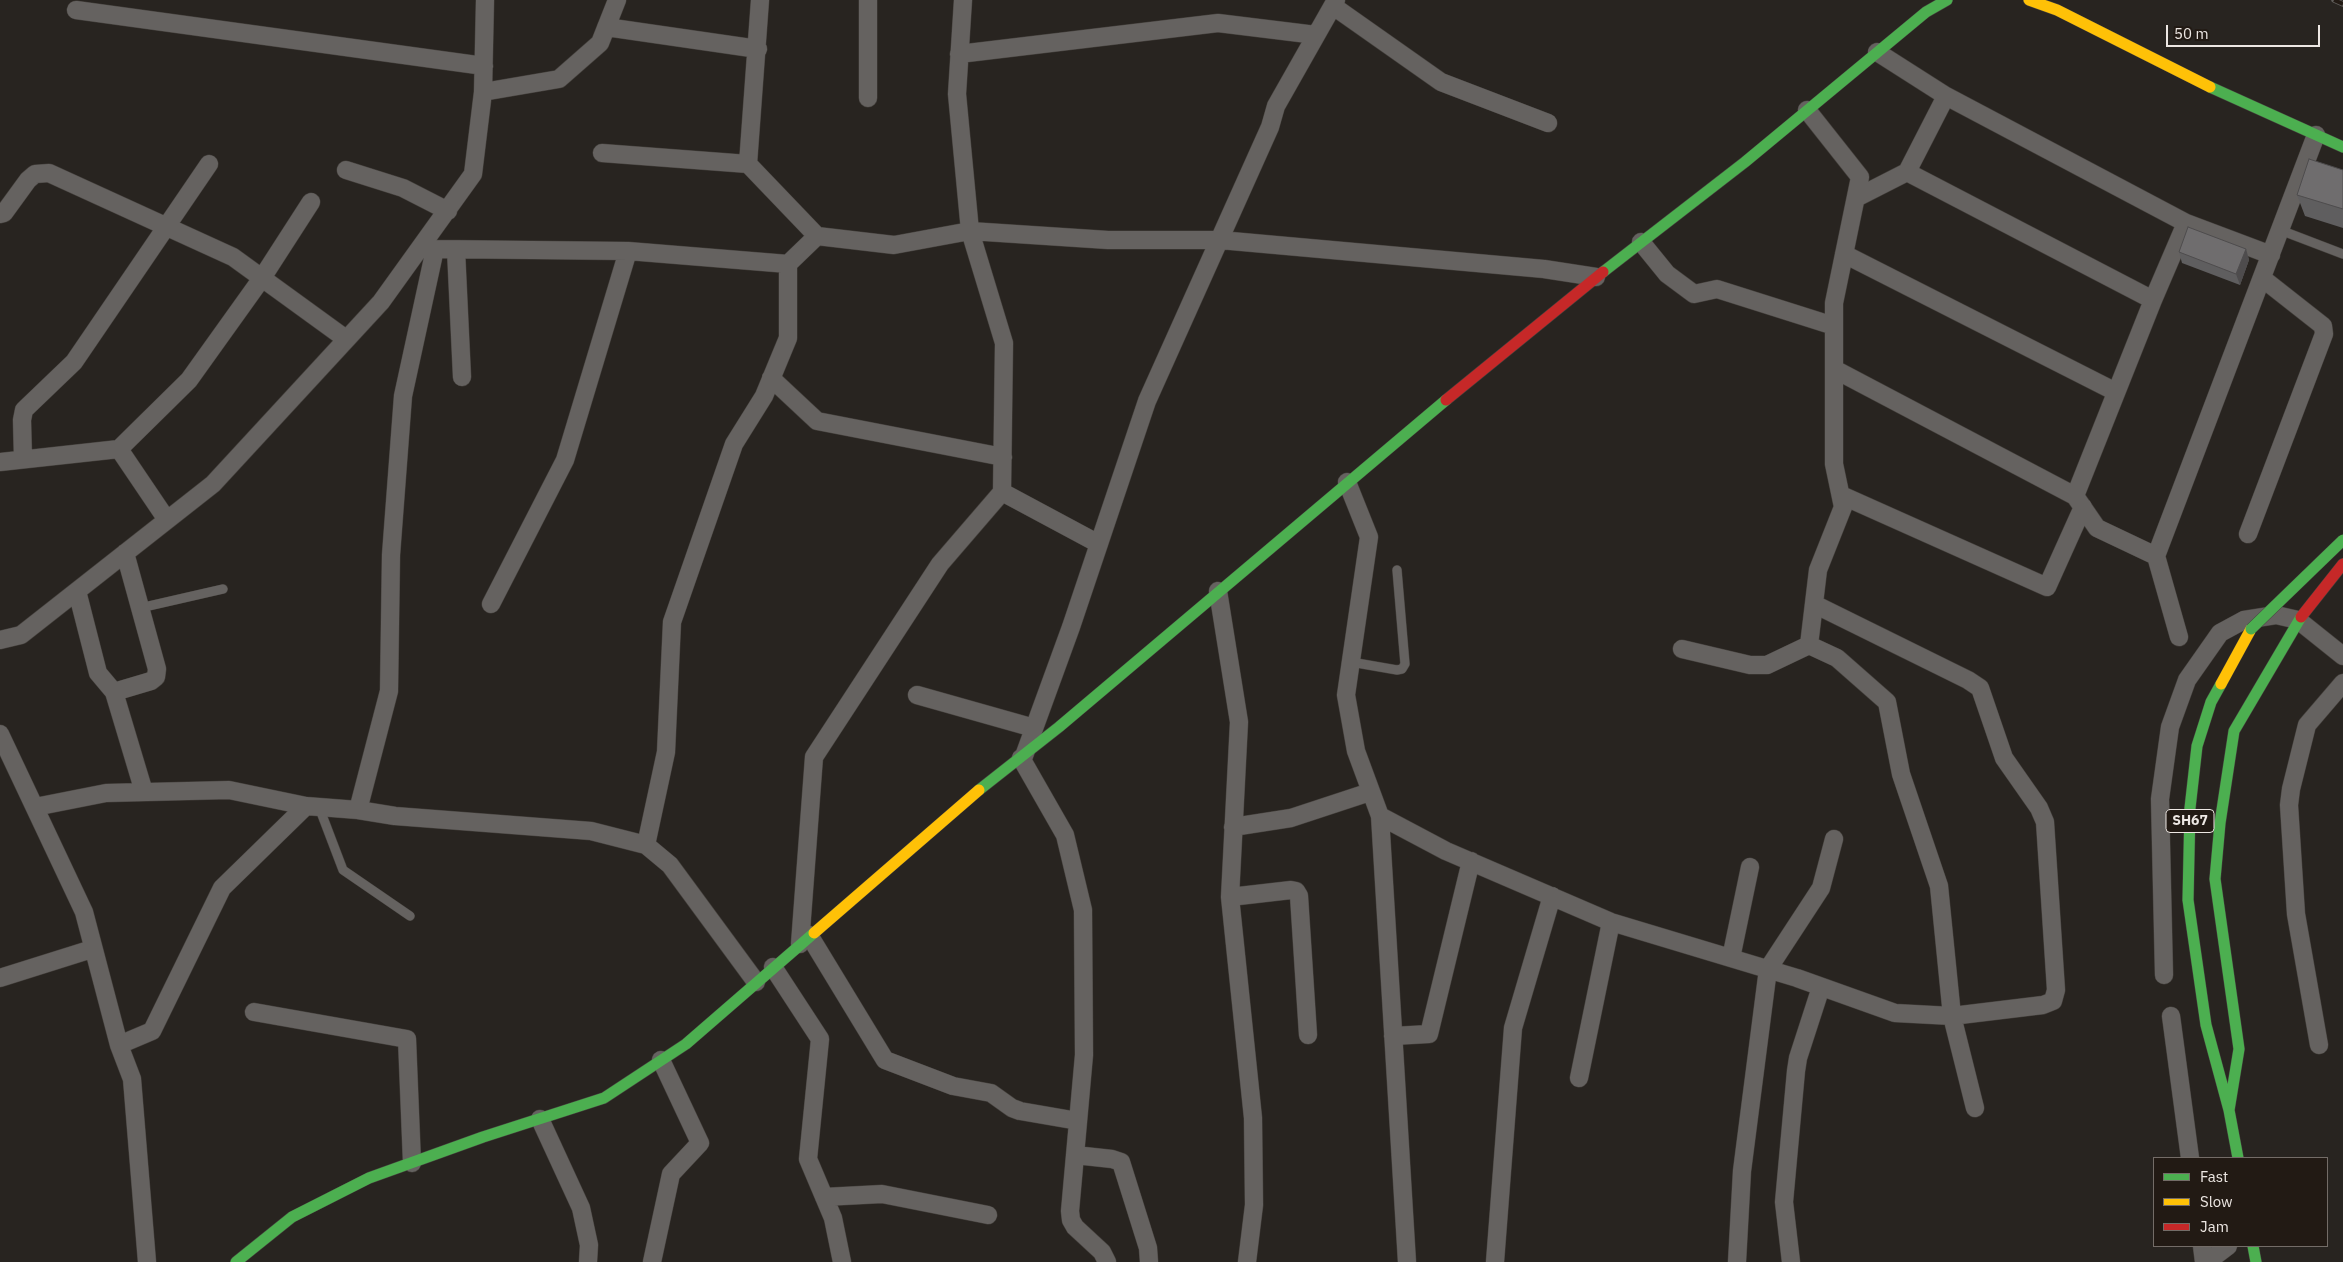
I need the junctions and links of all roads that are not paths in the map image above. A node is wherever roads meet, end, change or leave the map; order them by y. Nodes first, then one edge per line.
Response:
1 (485, 0) edge
2 (617, 0) edge
3 (760, 0) edge
4 (868, 0) edge
5 (963, 0) edge
6 (1947, 0) edge
7 (2029, 0) edge
8 (1334, 3) edge
9 (76, 10) dead end
10 (606, 27) junction
11 (1316, 35) junction
12 (758, 48) junction
13 (1877, 52) junction
14 (959, 54) junction
15 (484, 66) junction
16 (483, 92) junction
17 (1946, 96) junction
18 (868, 98) dead end
19 (1807, 110) junction
20 (1548, 123) dead end
21 (2316, 135) junction
22 (2343, 147) edge
23 (602, 153) dead end
24 (209, 164) dead end
25 (748, 164) junction
26 (346, 170) dead end
27 (1908, 172) junction
28 (1856, 198) junction
29 (311, 202) dead end
30 (448, 211) junction
31 (0, 214) edge
32 (2186, 223) junction
33 (168, 227) junction
34 (2280, 230) junction
35 (970, 231) junction
36 (817, 236) junction
37 (1220, 240) junction
38 (1641, 242) junction
39 (428, 247) junction
40 (456, 250) junction
41 (628, 251) junction
42 (1844, 254) junction
43 (2343, 254) edge
44 (2271, 256) junction
45 (788, 264) junction
46 (1596, 277) junction
47 (262, 278) junction
48 (2262, 278) junction
49 (2153, 300) junction
50 (1834, 326) junction
51 (346, 339) junction
52 (1834, 370) junction
53 (462, 377) dead end
54 (771, 378) junction
55 (2116, 392) junction
56 (119, 449) junction
57 (1002, 457) junction
58 (23, 459) junction
59 (0, 462) edge
60 (1347, 482) junction
61 (1002, 492) junction
62 (1841, 495) junction
63 (2079, 502) junction
64 (166, 520) junction
65 (2248, 534) dead end
66 (2343, 540) edge
67 (1099, 544) junction
68 (125, 553) junction
69 (2156, 556) junction
70 (2341, 568) edge
71 (1397, 570) dead end
72 (223, 589) dead end
73 (76, 591) junction
74 (1218, 591) junction
75 (491, 604) dead end
76 (1814, 604) junction
77 (140, 608) junction
78 (2298, 620) junction
79 (2179, 637) dead end
80 (0, 640) edge
81 (1809, 645) junction
82 (1682, 649) dead end
83 (2343, 656) edge
84 (1352, 662) junction
85 (2343, 682) edge
86 (114, 692) junction
87 (917, 696) dead end
88 (1034, 728) junction
89 (0, 734) edge
90 (1022, 757) junction
91 (144, 792) junction
92 (1370, 792) junction
93 (35, 807) junction
94 (313, 807) junction
95 (358, 810) junction
96 (1380, 816) junction
97 (1234, 828) junction
98 (1834, 839) dead end
99 (646, 845) junction
100 (1471, 861) junction
101 (1750, 868) dead end
102 (1552, 896) junction
103 (1230, 897) junction
104 (410, 916) dead end
105 (1611, 922) junction
106 (804, 940) junction
107 (92, 949) junction
108 (1731, 958) junction
109 (772, 967) junction
110 (1768, 969) junction
111 (2164, 975) dead end
112 (0, 978) edge
113 (756, 982) junction
114 (1821, 987) junction
115 (254, 1012) dead end
116 (1952, 1016) junction
117 (2172, 1016) dead end
118 (1308, 1035) dead end
119 (1393, 1036) junction
120 (119, 1045) junction
121 (2319, 1045) dead end
122 (662, 1060) junction
123 (1579, 1078) dead end
124 (1975, 1108) dead end
125 (2229, 1110) junction
126 (540, 1118) junction
127 (1078, 1121) junction
128 (1075, 1155) junction
129 (2190, 1157) edge
130 (2238, 1157) edge
131 (412, 1163) junction
132 (824, 1197) junction
133 (988, 1214) dead end
134 (2202, 1247) edge
135 (2227, 1247) edge
136 (2254, 1247) edge
137 (148, 1262) edge
138 (236, 1262) edge
139 (588, 1262) edge
140 (652, 1262) edge
141 (842, 1262) edge
142 (1107, 1262) edge
143 (1149, 1262) edge
144 (1246, 1262) edge
145 (1407, 1262) edge
146 (1495, 1262) edge
147 (1737, 1262) edge
148 (1791, 1262) edge
149 (2205, 1262) edge
150 (2256, 1262) edge

1 - 15 street
2 - 10 street
3 - 12 street
4 - 18 street
5 - 14 street
6 - 13 main road
7 - 21 main road
8 - 11 street
8 - 20 street
9 - 15 street
10 - 12 street
10 - 16 street
11 - 14 street
11 - 37 street
12 - 25 street
13 - 17 street
13 - 19 main road
14 - 35 street
15 - 16 street
16 - 30 street
17 - 27 street
17 - 32 street
19 - 28 street
19 - 38 main road
21 - 22 main road
21 - 34 street
23 - 25 street
24 - 33 street
25 - 36 street
26 - 30 street
27 - 28 street
27 - 49 street
28 - 42 street
29 - 47 street
30 - 39 street
31 - 33 street
32 - 44 street
32 - 49 street
33 - 47 street
33 - 58 street
34 - 43 lane
34 - 44 street
35 - 36 street
35 - 37 street
35 - 57 street
36 - 45 street
37 - 46 street
37 - 67 street
38 - 46 main road
38 - 50 street
39 - 40 street
39 - 51 street
39 - 95 street
40 - 41 street
40 - 53 street
41 - 45 street
41 - 75 street
42 - 50 street
42 - 55 street
44 - 48 street
45 - 54 street
46 - 60 main road
47 - 51 street
47 - 56 street
48 - 65 street
48 - 69 street
49 - 55 street
50 - 52 street
51 - 64 street
52 - 62 street
52 - 63 street
54 - 57 street
54 - 99 street
55 - 63 street
56 - 58 street
56 - 64 street
57 - 61 street
58 - 59 street
60 - 74 main road
60 - 84 street
61 - 67 street
61 - 106 street
62 - 63 street
62 - 76 street
63 - 69 street
64 - 68 street
66 - 125 main road, SH67, bridge
67 - 88 street
68 - 73 street
68 - 77 street
69 - 79 street
70 - 78 main road
71 - 84 lane
72 - 77 lane
73 - 80 street
73 - 86 street
74 - 90 main road
74 - 97 street
76 - 81 street
76 - 116 street
77 - 86 street
78 - 83 street
78 - 111 street
78 - 125 main road
81 - 82 street
81 - 116 street
84 - 92 street
85 - 121 street
86 - 91 street
87 - 88 street
88 - 90 street
89 - 93 street
90 - 106 main road
90 - 127 street
91 - 93 street
91 - 94 street
92 - 96 street
92 - 97 street
93 - 107 street
94 - 95 street
94 - 104 lane
94 - 120 street
95 - 99 street
96 - 100 street
96 - 119 street
97 - 103 street
98 - 110 street
99 - 113 street
100 - 102 street
100 - 119 street
101 - 108 street
102 - 105 street
102 - 146 street
103 - 118 street
103 - 144 street
105 - 108 street
105 - 123 street
106 - 109 main road
106 - 127 street
107 - 112 street
107 - 120 street
108 - 110 street
109 - 113 main road
109 - 132 street
110 - 114 street
110 - 147 street
113 - 122 main road
114 - 116 street
114 - 148 street
115 - 131 street
116 - 124 street
117 - 129 street
119 - 145 street
120 - 137 street
122 - 126 main road
122 - 140 street
125 - 130 main road, SH67
126 - 131 main road
126 - 139 street
127 - 128 street
128 - 142 street
128 - 143 street
131 - 138 main road
132 - 133 street
132 - 141 street
134 - 149 street
135 - 149 street
136 - 150 main road

